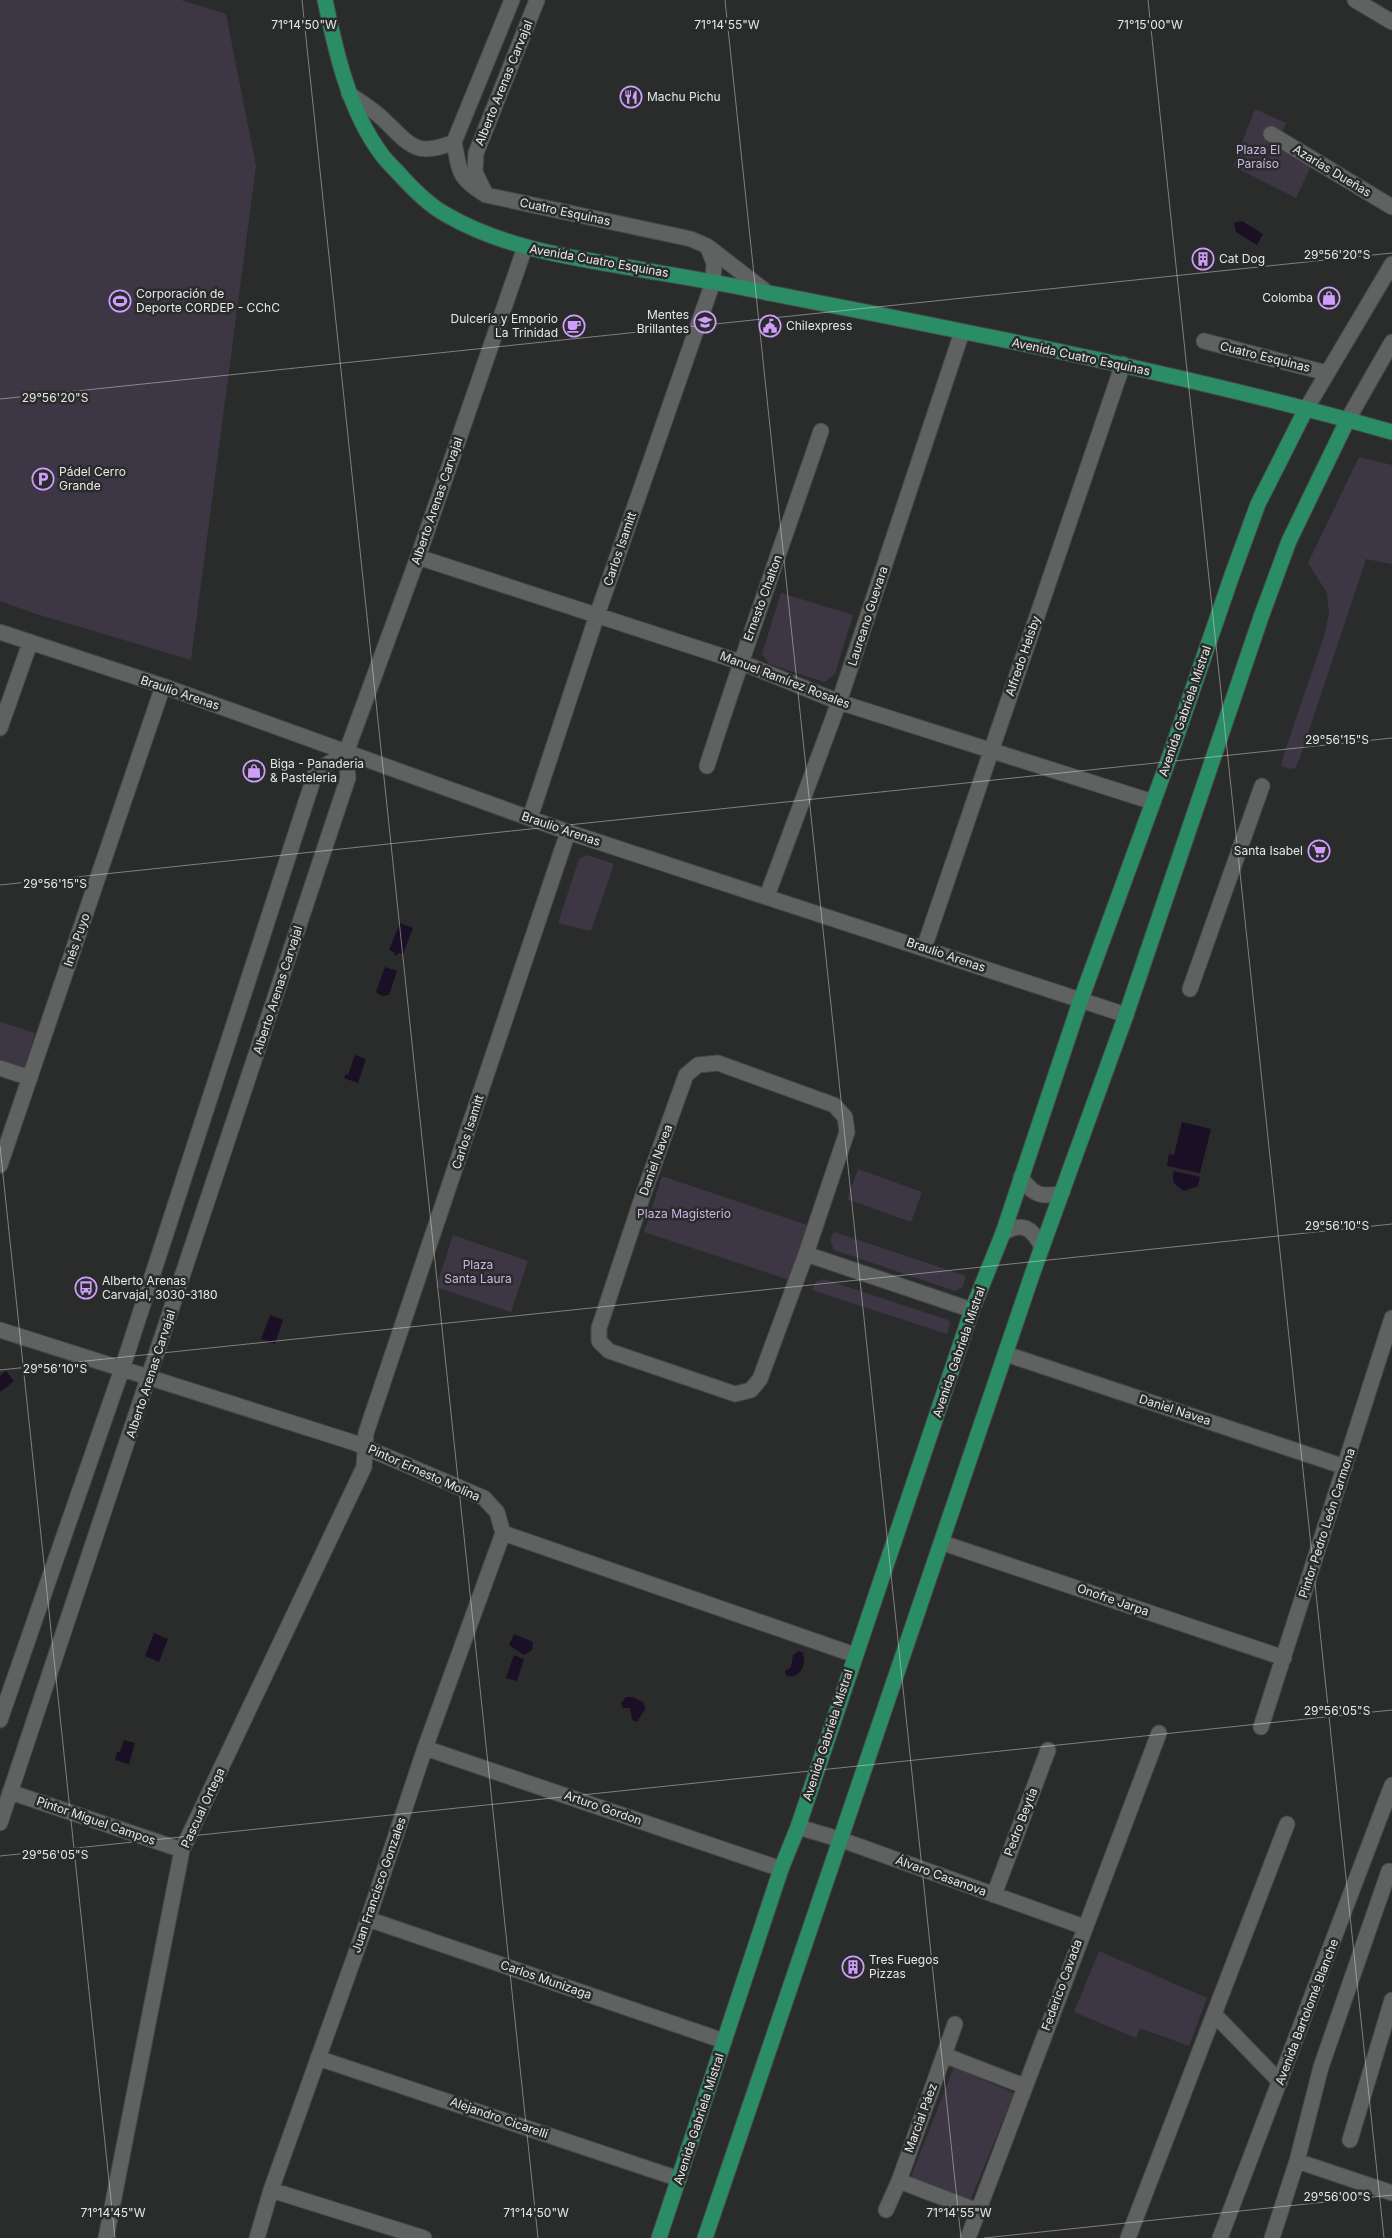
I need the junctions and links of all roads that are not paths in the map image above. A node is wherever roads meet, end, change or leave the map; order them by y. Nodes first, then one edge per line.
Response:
1 (325, 0) edge
2 (512, 0) edge
3 (537, 0) edge
4 (1355, 0) edge
5 (1392, 22) edge
6 (350, 94) junction
7 (1271, 134) dead end
8 (454, 142) junction
9 (486, 195) junction
10 (1392, 207) edge
11 (707, 246) junction
12 (525, 248) junction
13 (1392, 264) edge
14 (713, 282) junction
15 (768, 292) junction
16 (962, 332) junction
17 (1204, 342) dead end
18 (1392, 342) edge
19 (1123, 364) junction
20 (1327, 373) junction
21 (1306, 409) junction
22 (1348, 419) junction
23 (820, 431) dead end
24 (1392, 432) edge
25 (418, 556) junction
26 (597, 615) junction
27 (0, 632) edge
28 (30, 642) junction
29 (740, 662) junction
30 (163, 686) junction
31 (839, 702) junction
32 (0, 728) edge
33 (991, 750) junction
34 (346, 753) junction
35 (708, 766) dead end
36 (1262, 786) dead end
37 (1153, 802) junction
38 (530, 818) junction
39 (568, 832) junction
40 (767, 896) junction
41 (924, 948) junction
42 (1190, 989) dead end
43 (1080, 1002) junction
44 (1126, 1015) junction
45 (0, 1068) edge
46 (30, 1078) junction
47 (0, 1165) edge
48 (1021, 1177) junction
49 (1062, 1193) junction
50 (1003, 1234) junction
51 (1042, 1247) junction
52 (806, 1254) junction
53 (972, 1310) junction
54 (1392, 1318) edge
55 (0, 1330) edge
56 (1006, 1354) junction
57 (122, 1369) junction
58 (150, 1378) junction
59 (366, 1440) junction
60 (1345, 1467) junction
61 (503, 1533) junction
62 (943, 1542) junction
63 (855, 1654) junction
64 (1284, 1658) junction
65 (0, 1720) edge
66 (1261, 1727) dead end
67 (1159, 1733) dead end
68 (425, 1748) junction
69 (1048, 1750) dead end
70 (1392, 1785) edge
71 (10, 1792) junction
72 (0, 1823) edge
73 (1287, 1824) dead end
74 (798, 1827) junction
75 (839, 1839) junction
76 (182, 1850) junction
77 (781, 1869) junction
78 (1391, 1869) edge
79 (994, 1895) junction
80 (368, 1919) junction
81 (1084, 1927) junction
82 (1392, 2000) edge
83 (1214, 2014) junction
84 (955, 2024) dead end
85 (724, 2041) junction
86 (944, 2055) junction
87 (318, 2058) junction
88 (1280, 2082) junction
89 (1024, 2086) junction
90 (1350, 2140) dead end
91 (1297, 2162) junction
92 (679, 2179) junction
93 (899, 2181) junction
94 (271, 2190) junction
95 (1392, 2193) edge
96 (886, 2210) dead end
97 (978, 2211) junction
98 (106, 2238) edge
99 (257, 2238) edge
100 (424, 2238) edge
101 (658, 2238) edge
102 (704, 2238) edge
103 (968, 2238) edge
104 (1128, 2238) edge
105 (1220, 2238) edge
106 (1272, 2238) edge

1 - 6 main road, Avenida Cuatro Esquinas
2 - 8 street, Alberto Arenas Carvajal
3 - 9 street, Alberto Arenas Carvajal
4 - 5 street
6 - 8 street, Alberto Arenas Carvajal
6 - 12 main road, Avenida Cuatro Esquinas
7 - 10 street, Azarías Dueñas
8 - 9 street, Cuatro Esquinas
9 - 11 street, Cuatro Esquinas
11 - 14 street
11 - 15 street, Cuatro Esquinas
12 - 14 main road, Avenida Cuatro Esquinas
12 - 25 street, Alberto Arenas Carvajal
13 - 20 street, Avenida Gabriela Mistral
14 - 15 main road
14 - 26 street, Carlos Isamitt
15 - 16 main road, Avenida Cuatro Esquinas
16 - 19 main road, Avenida Cuatro Esquinas
16 - 31 street, Laureano Guevara
17 - 20 street, Cuatro Esquinas
18 - 22 street
19 - 21 main road, Avenida Cuatro Esquinas
19 - 33 street, Alfredo Helsby
20 - 21 street, Avenida Gabriela Mistral
21 - 22 main road, Avenida Cuatro Esquinas
21 - 37 main road, Avenida Gabriela Mistral
22 - 24 main road, Avenida Cuatro Esquinas
22 - 44 main road
23 - 29 street, Ernesto Chalton
25 - 26 street, Manuel Ramírez Rosales
25 - 34 street, Alberto Arenas Carvajal
26 - 29 street, Manuel Ramírez Rosales
26 - 38 street, Carlos Isamitt
27 - 28 street, Braulio Arenas
28 - 30 street, Braulio Arenas
28 - 32 street
29 - 31 street, Manuel Ramírez Rosales
29 - 35 street, Ernesto Chalton
30 - 34 street, Braulio Arenas
30 - 46 street, Inés Puyo
31 - 33 street, Manuel Ramírez Rosales
31 - 40 street, Laureano Guevara
33 - 37 street, Manuel Ramírez Rosales
33 - 41 street, Alfredo Helsby
34 - 38 street, Braulio Arenas
34 - 57 street
34 - 58 street, Alberto Arenas Carvajal
36 - 42 street
37 - 43 main road, Avenida Gabriela Mistral
38 - 39 street, Braulio Arenas
39 - 40 street, Braulio Arenas
39 - 59 street, Carlos Isamitt
40 - 41 street, Braulio Arenas
41 - 43 street, Braulio Arenas
43 - 44 street, Braulio Arenas
43 - 48 main road, Avenida Gabriela Mistral
44 - 49 main road
45 - 46 street
46 - 47 street, Inés Puyo
48 - 49 street
48 - 50 main road, Avenida Gabriela Mistral
49 - 51 main road
50 - 51 street
50 - 53 main road, Avenida Gabriela Mistral
51 - 56 main road
52 - 52 street, Daniel Navea
52 - 53 street
53 - 63 main road, Avenida Gabriela Mistral
54 - 60 street, Pintor Pedro León Carmona
55 - 57 street, Pintor Ernesto Molina
56 - 60 street, Daniel Navea
56 - 62 main road
57 - 58 street, Pintor Ernesto Molina
57 - 65 street
58 - 59 street, Pintor Ernesto Molina
58 - 71 street, Alberto Arenas Carvajal
59 - 61 street, Pintor Ernesto Molina
59 - 76 street, Pascual Ortega
60 - 64 street, Pintor Pedro León Carmona
61 - 63 street
61 - 68 street, Juan Francisco Gonzales
62 - 64 street, Onofre Jarpa
62 - 75 main road
63 - 74 main road, Avenida Gabriela Mistral
64 - 66 street, Pintor Pedro León Carmona
67 - 81 street, Federico Cavada
68 - 77 street, Arturo Gordon
68 - 80 street, Juan Francisco Gonzales
69 - 79 street, Pedro Beytía
70 - 88 street, Avenida Bartolomé Blanche
71 - 72 street, Alberto Arenas Carvajal
71 - 76 street, Pintor Miguel Campos
73 - 83 street
74 - 75 street, Álvaro Casanova
74 - 77 main road, Avenida Gabriela Mistral
75 - 79 street, Álvaro Casanova
75 - 102 main road
76 - 98 street, Pascual Ortega
77 - 85 main road, Avenida Gabriela Mistral
78 - 91 street
79 - 81 street, Álvaro Casanova
80 - 85 street, Carlos Munizaga
80 - 87 street, Juan Francisco Gonzales
81 - 89 street, Federico Cavada
82 - 90 street
83 - 88 street
83 - 104 street
84 - 86 street, Marcial Páez
85 - 92 main road, Avenida Gabriela Mistral
86 - 89 street
86 - 93 street, Marcial Páez
87 - 92 street, Alejandro Cicarelli
87 - 94 street, Juan Francisco Gonzales
88 - 105 street, Avenida Bartolomé Blanche
89 - 97 street, Federico Cavada
91 - 95 street
91 - 106 street
92 - 101 main road, Avenida Gabriela Mistral
93 - 96 street, Marcial Páez
93 - 97 street
94 - 99 street, Juan Francisco Gonzales
94 - 100 street
97 - 103 street, Federico Cavada

